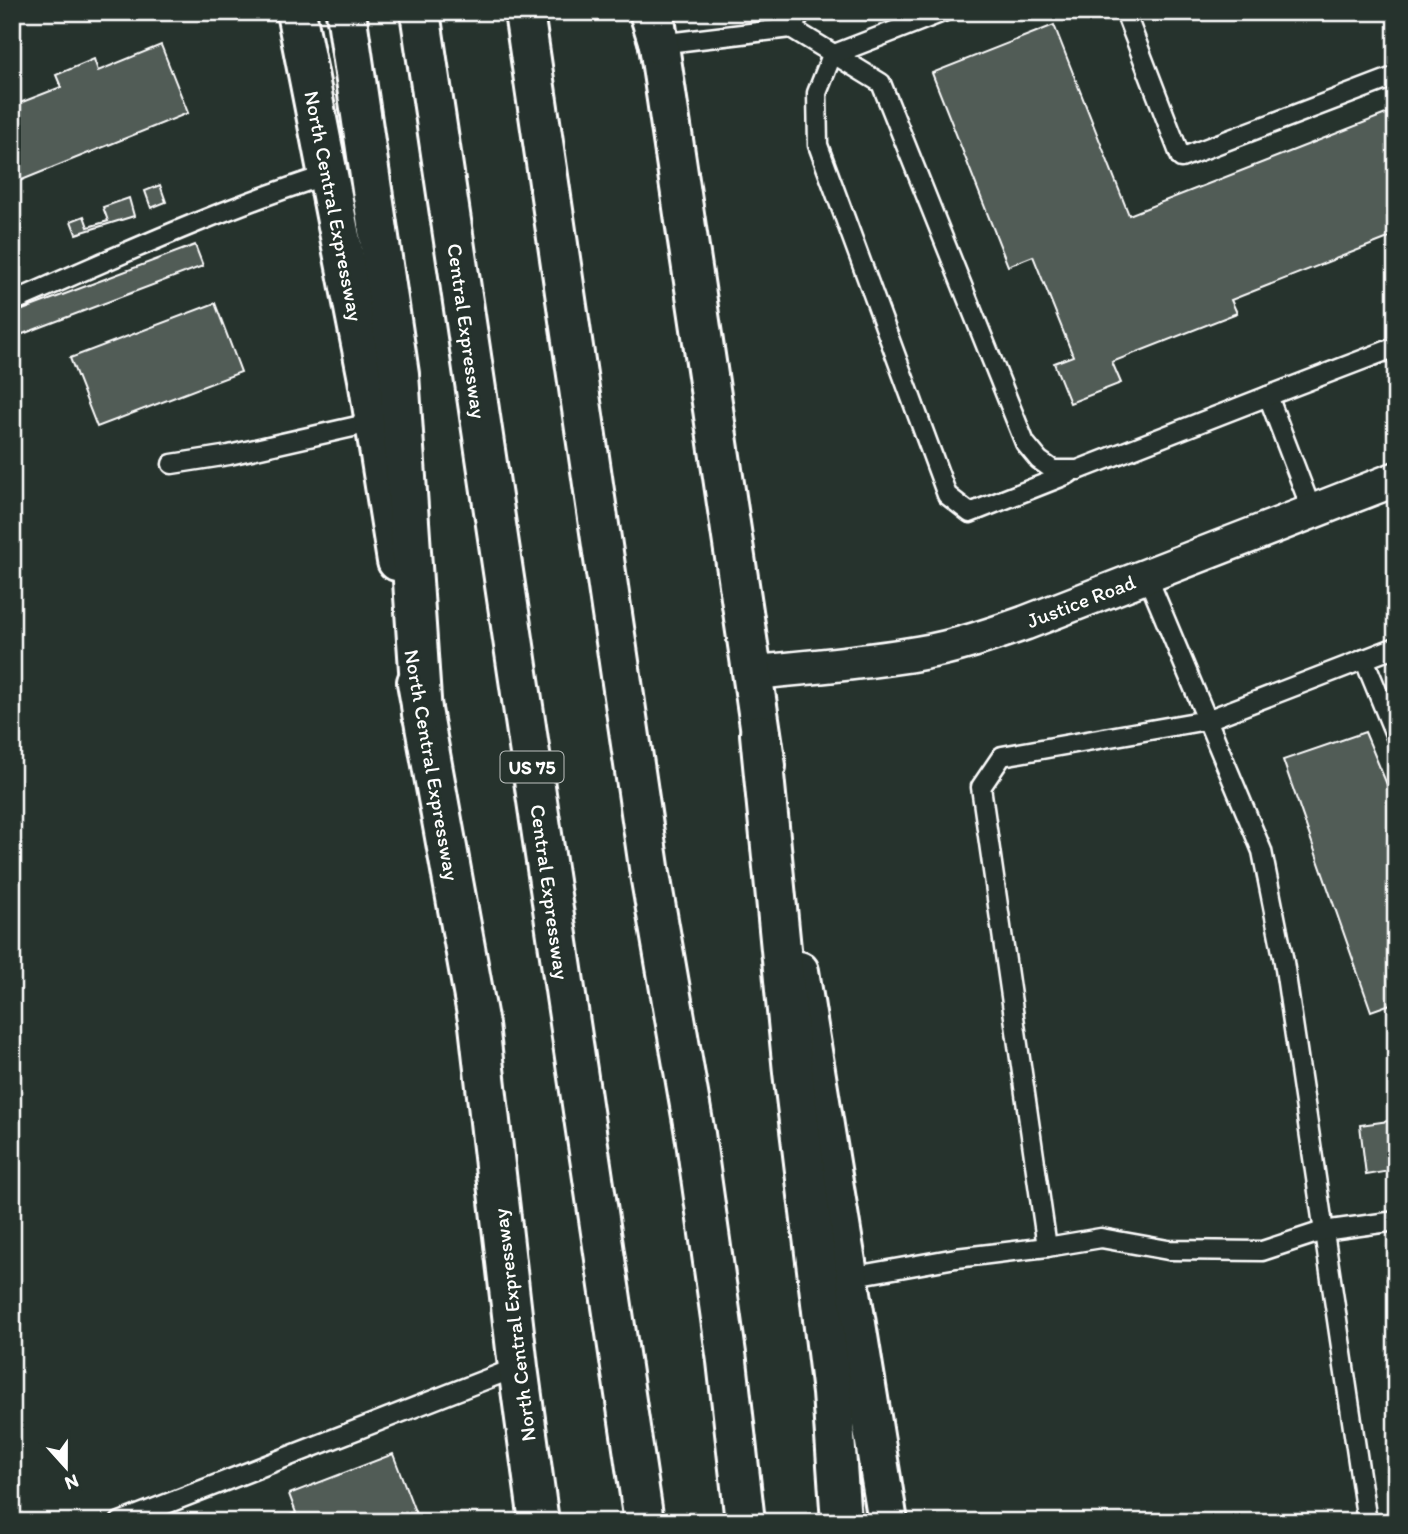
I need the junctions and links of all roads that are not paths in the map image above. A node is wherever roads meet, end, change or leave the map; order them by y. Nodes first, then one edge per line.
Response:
1 (296, 12) edge
2 (346, 12) edge
3 (419, 12) edge
4 (524, 12) edge
5 (802, 12) edge
6 (943, 12) edge
7 (1129, 14) edge
8 (654, 23) edge
9 (791, 28) junction
10 (832, 54) junction
11 (1396, 76) edge
12 (327, 175) junction
13 (12, 302) edge
14 (1396, 347) edge
15 (1268, 396) junction
16 (374, 422) junction
17 (172, 464) dead end
18 (1078, 470) junction
19 (1396, 479) edge
20 (1312, 511) junction
21 (1147, 576) junction
22 (1396, 647) edge
23 (1364, 659) junction
24 (752, 673) junction
25 (422, 714) junction
26 (1207, 720) junction
27 (760, 734) junction
28 (1396, 737) edge
29 (1396, 1221) edge
30 (1323, 1231) junction
31 (1047, 1247) junction
32 (849, 1277) junction
33 (518, 1367) junction
34 (120, 1522) edge
35 (539, 1522) edge
36 (644, 1522) edge
37 (745, 1522) edge
38 (841, 1522) edge
39 (888, 1522) edge
40 (1367, 1522) edge

1 - 12 main road, North Central Expressway
2 - 25 main road
3 - 36 main road, Central Expressway / US 75
4 - 37 main road
5 - 9 lane
6 - 10 lane
7 - 11 lane
8 - 9 lane
8 - 24 main road
9 - 10 lane
10 - 18 lane
10 - 18 lane
12 - 13 lane
12 - 16 main road, North Central Expressway
14 - 15 lane
15 - 18 lane
15 - 20 lane
16 - 17 lane
16 - 25 main road, North Central Expressway
19 - 20 street, Justice Road
20 - 21 street, Justice Road
21 - 24 street, Justice Road
21 - 26 lane
22 - 23 lane
23 - 26 lane
23 - 28 lane
24 - 27 main road
25 - 33 main road, North Central Expressway
26 - 30 lane
26 - 31 lane
27 - 32 main road
27 - 38 main road
29 - 30 lane
30 - 31 lane
30 - 40 lane
31 - 32 lane
32 - 39 main road
33 - 34 lane
33 - 35 main road, North Central Expressway

